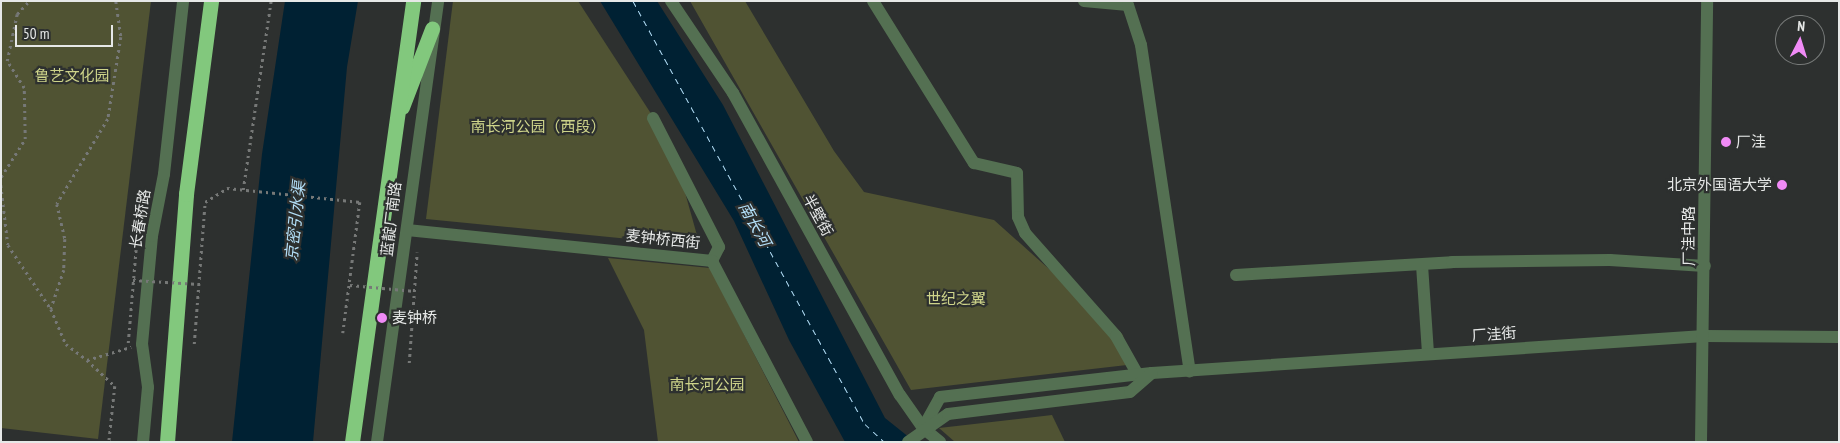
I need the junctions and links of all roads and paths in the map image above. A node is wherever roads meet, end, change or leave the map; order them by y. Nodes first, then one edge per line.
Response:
1 (28, 1) edge
2 (116, 1) edge
3 (183, 1) edge
4 (211, 1) edge
5 (271, 1) edge
6 (413, 1) edge
7 (438, 1) edge
8 (671, 1) edge
9 (873, 1) edge
10 (1084, 1) edge
11 (1706, 1) edge
12 (432, 29) junction
13 (653, 118) dead end
14 (392, 132) junction
15 (1, 177) edge
16 (1, 186) edge
17 (243, 190) junction
18 (407, 230) junction
19 (137, 235) dead end
20 (417, 252) dead end
21 (712, 261) junction
22 (1422, 265) junction
23 (1705, 266) junction
24 (1236, 275) dead end
25 (133, 280) junction
26 (200, 284) junction
27 (350, 284) junction
28 (414, 291) junction
29 (51, 309) junction
30 (344, 333) dead end
31 (1704, 336) junction
32 (1839, 337) edge
33 (128, 343) dead end
34 (142, 344) junction
35 (194, 344) dead end
36 (1428, 354) junction
37 (87, 360) junction
38 (409, 363) dead end
39 (1190, 371) junction
40 (1152, 373) junction
41 (1138, 375) junction
42 (915, 435) edge
43 (109, 442) edge
44 (143, 442) edge
45 (167, 442) edge
46 (352, 442) edge
47 (377, 442) edge
48 (807, 442) edge
49 (940, 442) edge
50 (1700, 442) edge

1 - 15 path
2 - 29 path
3 - 34 street, 长春桥路
4 - 45 highway
5 - 17 path
6 - 14 highway, 蓝靛厂南路
7 - 12 street, 蓝靛厂南路
8 - 42 street, 半壁街
9 - 41 street
10 - 39 street
11 - 23 street, 厂洼中路
12 - 14 highway
12 - 18 street, 蓝靛厂南路
13 - 21 street
14 - 46 highway, 蓝靛厂南路
16 - 29 path
17 - 26 path
17 - 27 path
18 - 21 street, 麦钟桥西街
18 - 47 street, 蓝靛厂南路
19 - 25 path
20 - 28 path
21 - 48 street, 麦钟桥西街
22 - 23 street
22 - 24 street
22 - 36 street
23 - 31 street, 厂洼中路
25 - 26 path, bridge
25 - 33 path
26 - 35 path
27 - 28 path, bridge
27 - 30 path
28 - 38 path
29 - 37 path
31 - 32 street, 厂洼街
31 - 36 street, 厂洼街
31 - 50 street, 厂洼中路
34 - 37 path
34 - 44 street, 长春桥路
36 - 39 street, 厂洼街
37 - 43 path
39 - 40 street, 厂洼街
40 - 41 street, 厂洼街
40 - 42 street
41 - 42 street, 厂洼街
42 - 49 street, 半壁街

